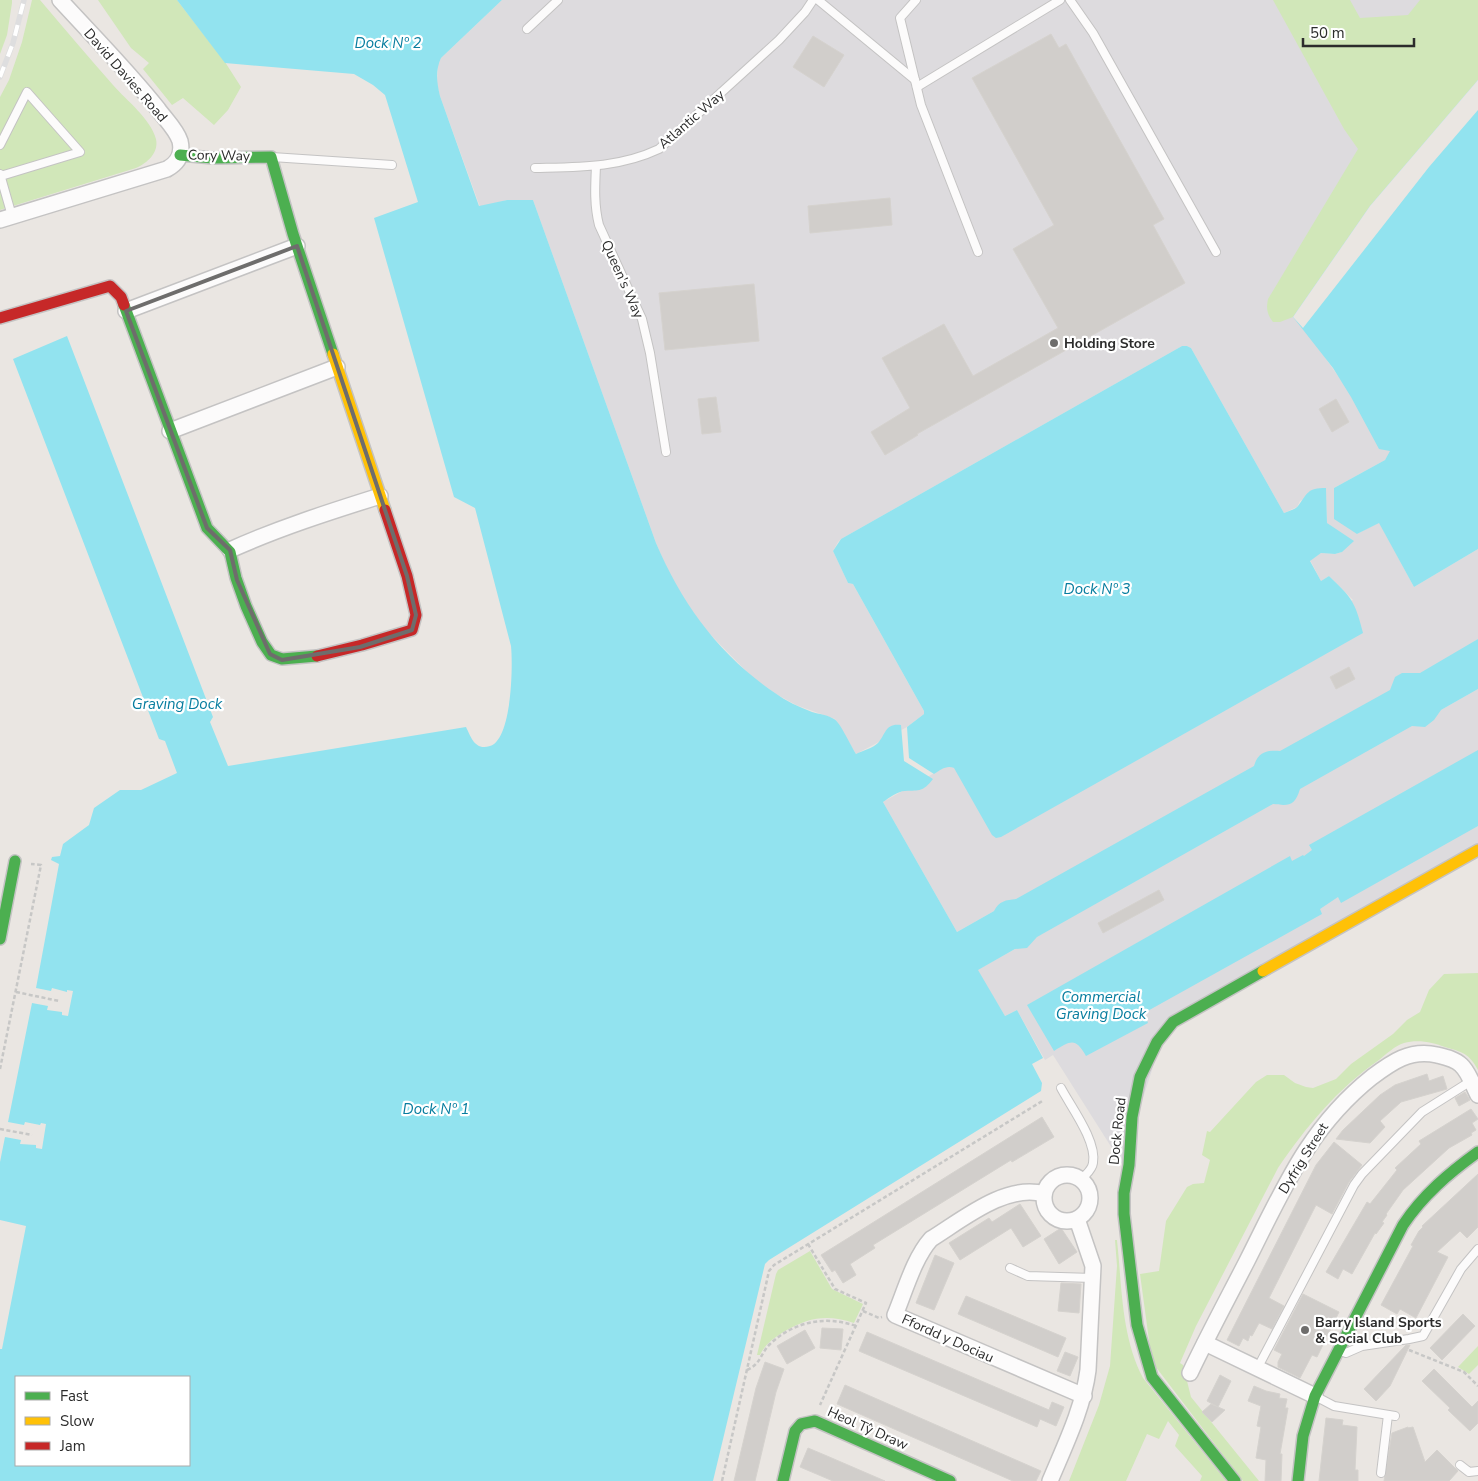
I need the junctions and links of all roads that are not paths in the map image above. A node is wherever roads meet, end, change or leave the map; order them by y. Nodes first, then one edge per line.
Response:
1 (60, 0) edge
2 (558, 0) edge
3 (813, 0) edge
4 (818, 0) edge
5 (916, 0) edge
6 (1060, 0) edge
7 (1070, 0) edge
8 (527, 29) dead end
9 (916, 83) junction
10 (0, 144) edge
11 (180, 155) junction
12 (271, 157) junction
13 (392, 165) dead end
14 (596, 166) junction
15 (535, 168) dead end
16 (0, 175) edge
17 (6, 218) edge
18 (297, 246) junction
19 (978, 252) dead end
20 (1216, 252) dead end
21 (126, 310) junction
22 (0, 318) edge
23 (336, 367) junction
24 (170, 430) junction
25 (666, 452) dead end
26 (380, 496) junction
27 (230, 550) junction
28 (1478, 850) edge
29 (16, 861) dead end
30 (5, 885) edge
31 (0, 939) edge
32 (1061, 1088) dead end
33 (1474, 1088) edge
34 (1478, 1152) edge
35 (1082, 1179) junction
36 (1044, 1194) junction
37 (1077, 1219) junction
38 (1478, 1249) edge
39 (1010, 1268) dead end
40 (1093, 1278) junction
41 (1204, 1343) junction
42 (1339, 1350) junction
43 (1257, 1368) junction
44 (1190, 1373) dead end
45 (1084, 1396) junction
46 (1316, 1396) junction
47 (1460, 1464) dead end
48 (1478, 1471) edge
49 (1381, 1473) dead end
50 (783, 1481) edge
51 (950, 1481) edge
52 (1050, 1481) edge
53 (1235, 1481) edge
54 (1298, 1481) edge

1 - 11 street, David Davies Road
2 - 8 lane
3 - 14 lane, Atlantic Way
4 - 9 lane
5 - 9 lane
6 - 9 lane
7 - 20 lane
9 - 19 lane
10 - 16 lane
11 - 12 street, Cory Way
11 - 17 street, Cory Way
12 - 13 lane, Cory Way
12 - 18 street
14 - 15 lane, Atlantic Way
14 - 25 lane, Queen's Way
16 - 17 lane
18 - 21 street
18 - 23 street
21 - 22 street
21 - 24 street
23 - 24 street
23 - 26 street
24 - 27 street
26 - 27 street
26 - 27 street
28 - 53 street, Dock Road
29 - 30 street
30 - 31 street
32 - 35 lane
33 - 41 street, Dyfrig Street
33 - 43 lane
34 - 42 street
35 - 36 street
35 - 37 street
36 - 37 street
36 - 45 street, Ffordd y Dociau
37 - 40 street
38 - 42 lane
39 - 40 lane
40 - 45 street
41 - 43 street
41 - 44 street, Dyfrig Street
42 - 46 street
43 - 46 street
45 - 52 street
46 - 49 lane
46 - 54 street
47 - 48 lane
50 - 51 street, Heol Tŷ Draw

